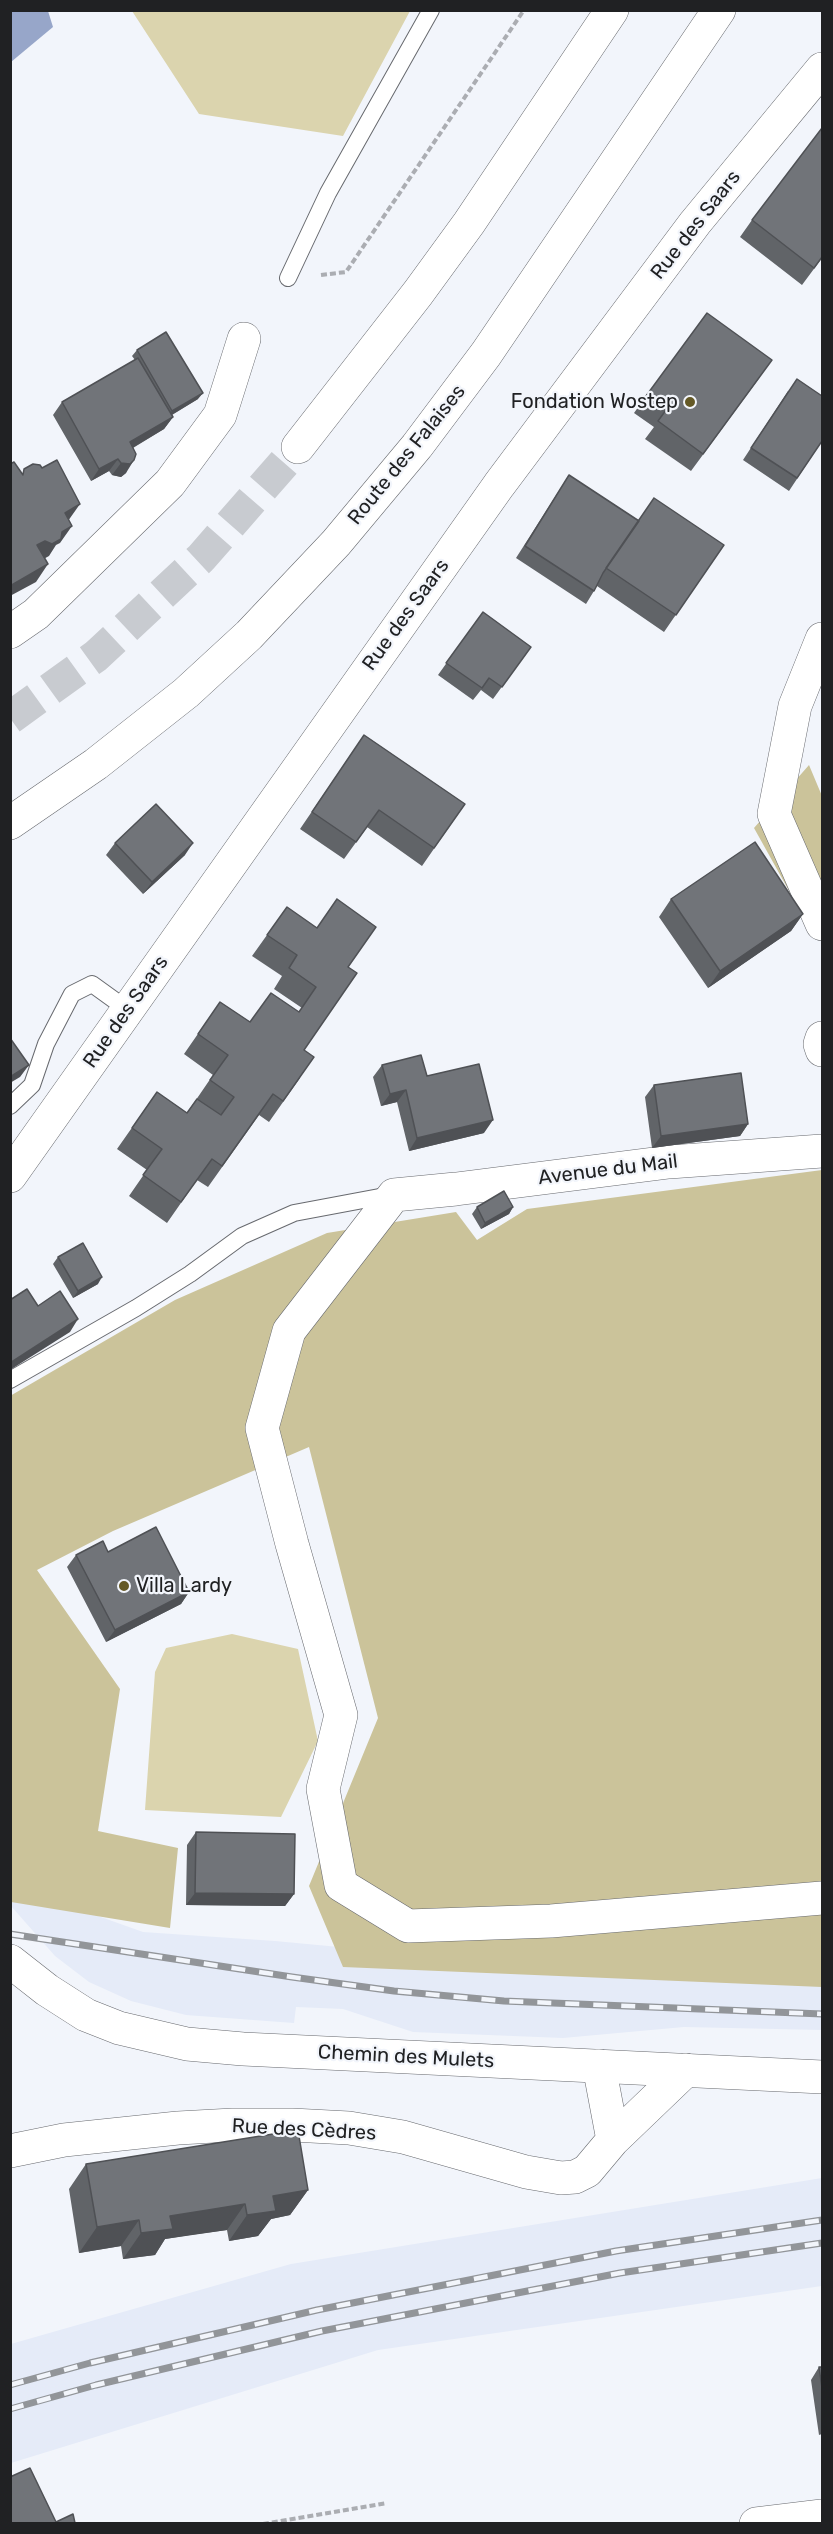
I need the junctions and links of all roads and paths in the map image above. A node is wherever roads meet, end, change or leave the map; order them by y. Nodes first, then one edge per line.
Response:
1 (431, 10) edge
2 (524, 10) edge
3 (612, 10) edge
4 (719, 10) edge
5 (822, 69) edge
6 (288, 278) joint
7 (244, 339) dead end
8 (298, 447) tunnel mouth
9 (10, 632) edge
10 (822, 639) edge
11 (10, 823) edge
12 (822, 924) edge
13 (128, 1010) junction
14 (822, 1038) edge
15 (822, 1050) edge
16 (10, 1106) edge
17 (822, 1151) edge
18 (10, 1176) edge
19 (394, 1195) junction
20 (10, 1380) edge
21 (822, 1898) edge
22 (10, 1961) edge
23 (599, 2066) junction
24 (686, 2070) junction
25 (822, 2077) edge
26 (613, 2140) junction
27 (10, 2151) edge
28 (387, 2503) dead end
29 (822, 2516) edge
30 (286, 2521) edge
31 (263, 2523) edge
32 (756, 2523) edge

1 - 6 lane
2 - 6 path
3 - 8 main road
4 - 11 main road, Route des Falaises
5 - 13 main road, Rue des Saars
7 - 9 main road
10 - 12 main road
13 - 16 lane
13 - 18 main road, Rue des Saars
14 - 15 main road
17 - 19 main road, Avenue du Mail
19 - 20 lane
19 - 21 main road
22 - 23 main road, Chemin des Mulets
23 - 24 main road, Chemin des Mulets
23 - 26 main road
24 - 25 main road, Chemin des Mulets
24 - 26 main road, Rue des Cèdres
26 - 27 main road, Rue des Cèdres
28 - 30 path
29 - 32 main road
30 - 31 path

